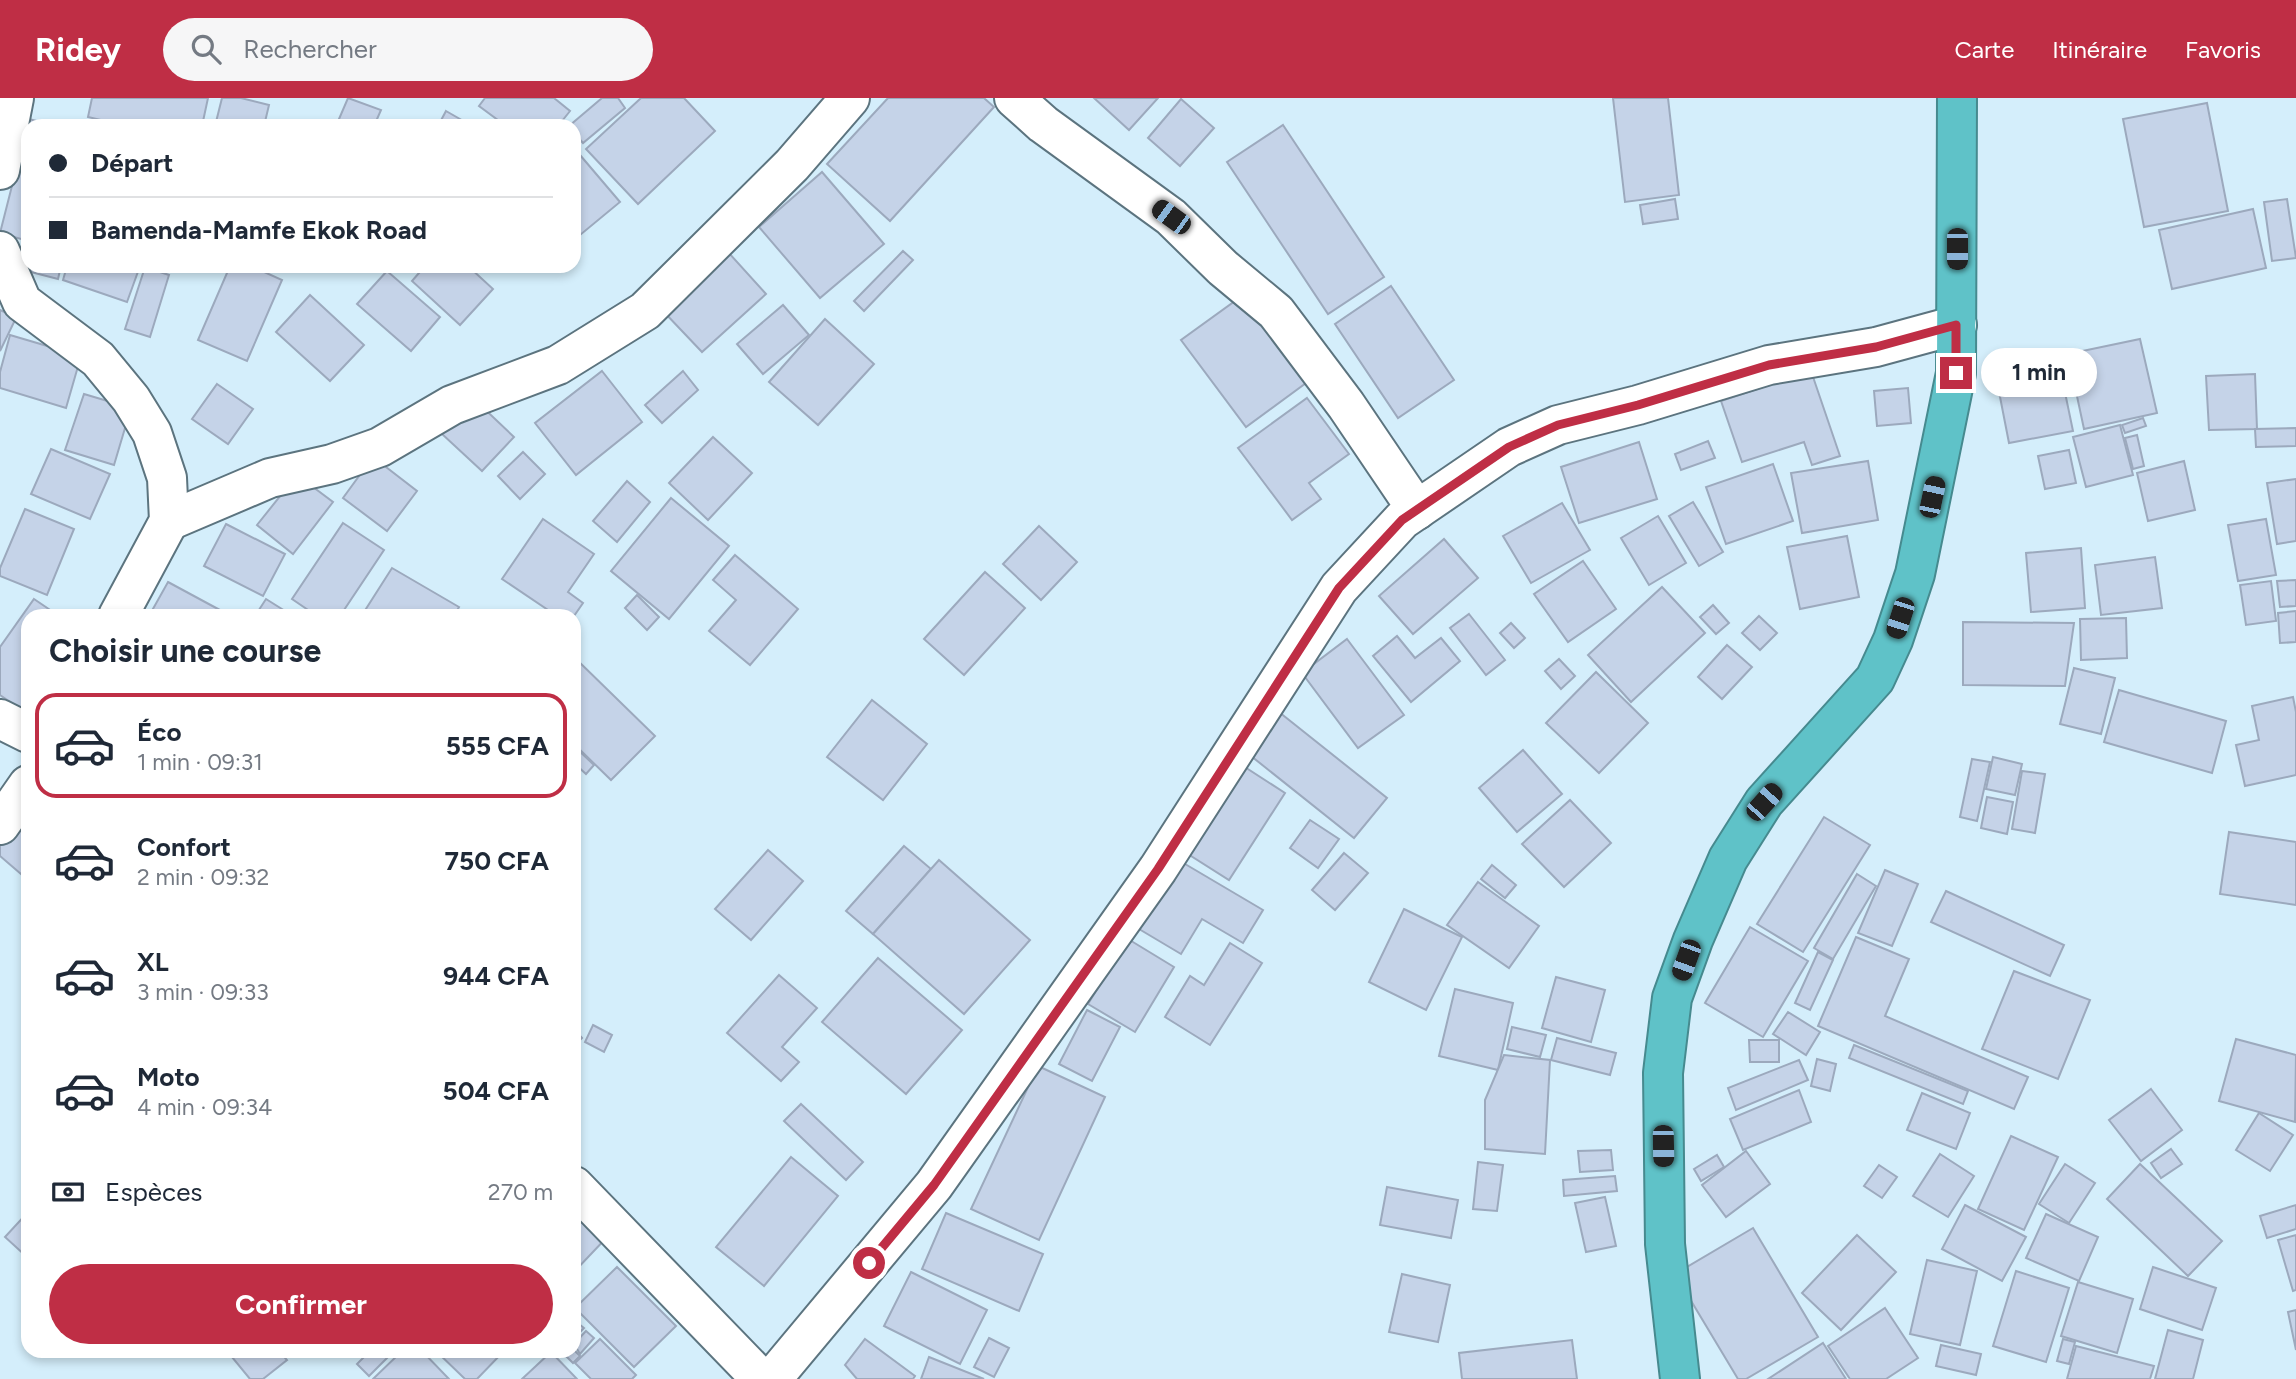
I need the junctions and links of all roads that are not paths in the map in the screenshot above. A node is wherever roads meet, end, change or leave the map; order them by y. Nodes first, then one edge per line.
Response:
1 (14, 98) edge
2 (850, 98) edge
3 (1014, 98) edge
4 (1957, 98) edge
5 (0, 170) edge
6 (0, 251) edge
7 (1956, 325) junction
8 (1417, 510) junction
9 (169, 522) junction
10 (122, 609) edge
11 (0, 719) edge
12 (21, 730) edge
13 (21, 795) edge
14 (0, 825) edge
15 (581, 1193) edge
16 (761, 1379) edge
17 (772, 1379) edge
18 (1680, 1379) edge

1 - 5 street
2 - 9 street
3 - 8 street
4 - 7 highway
6 - 9 street
7 - 8 street
7 - 18 highway
8 - 17 street
9 - 10 street
11 - 12 street
13 - 14 street
15 - 16 street

